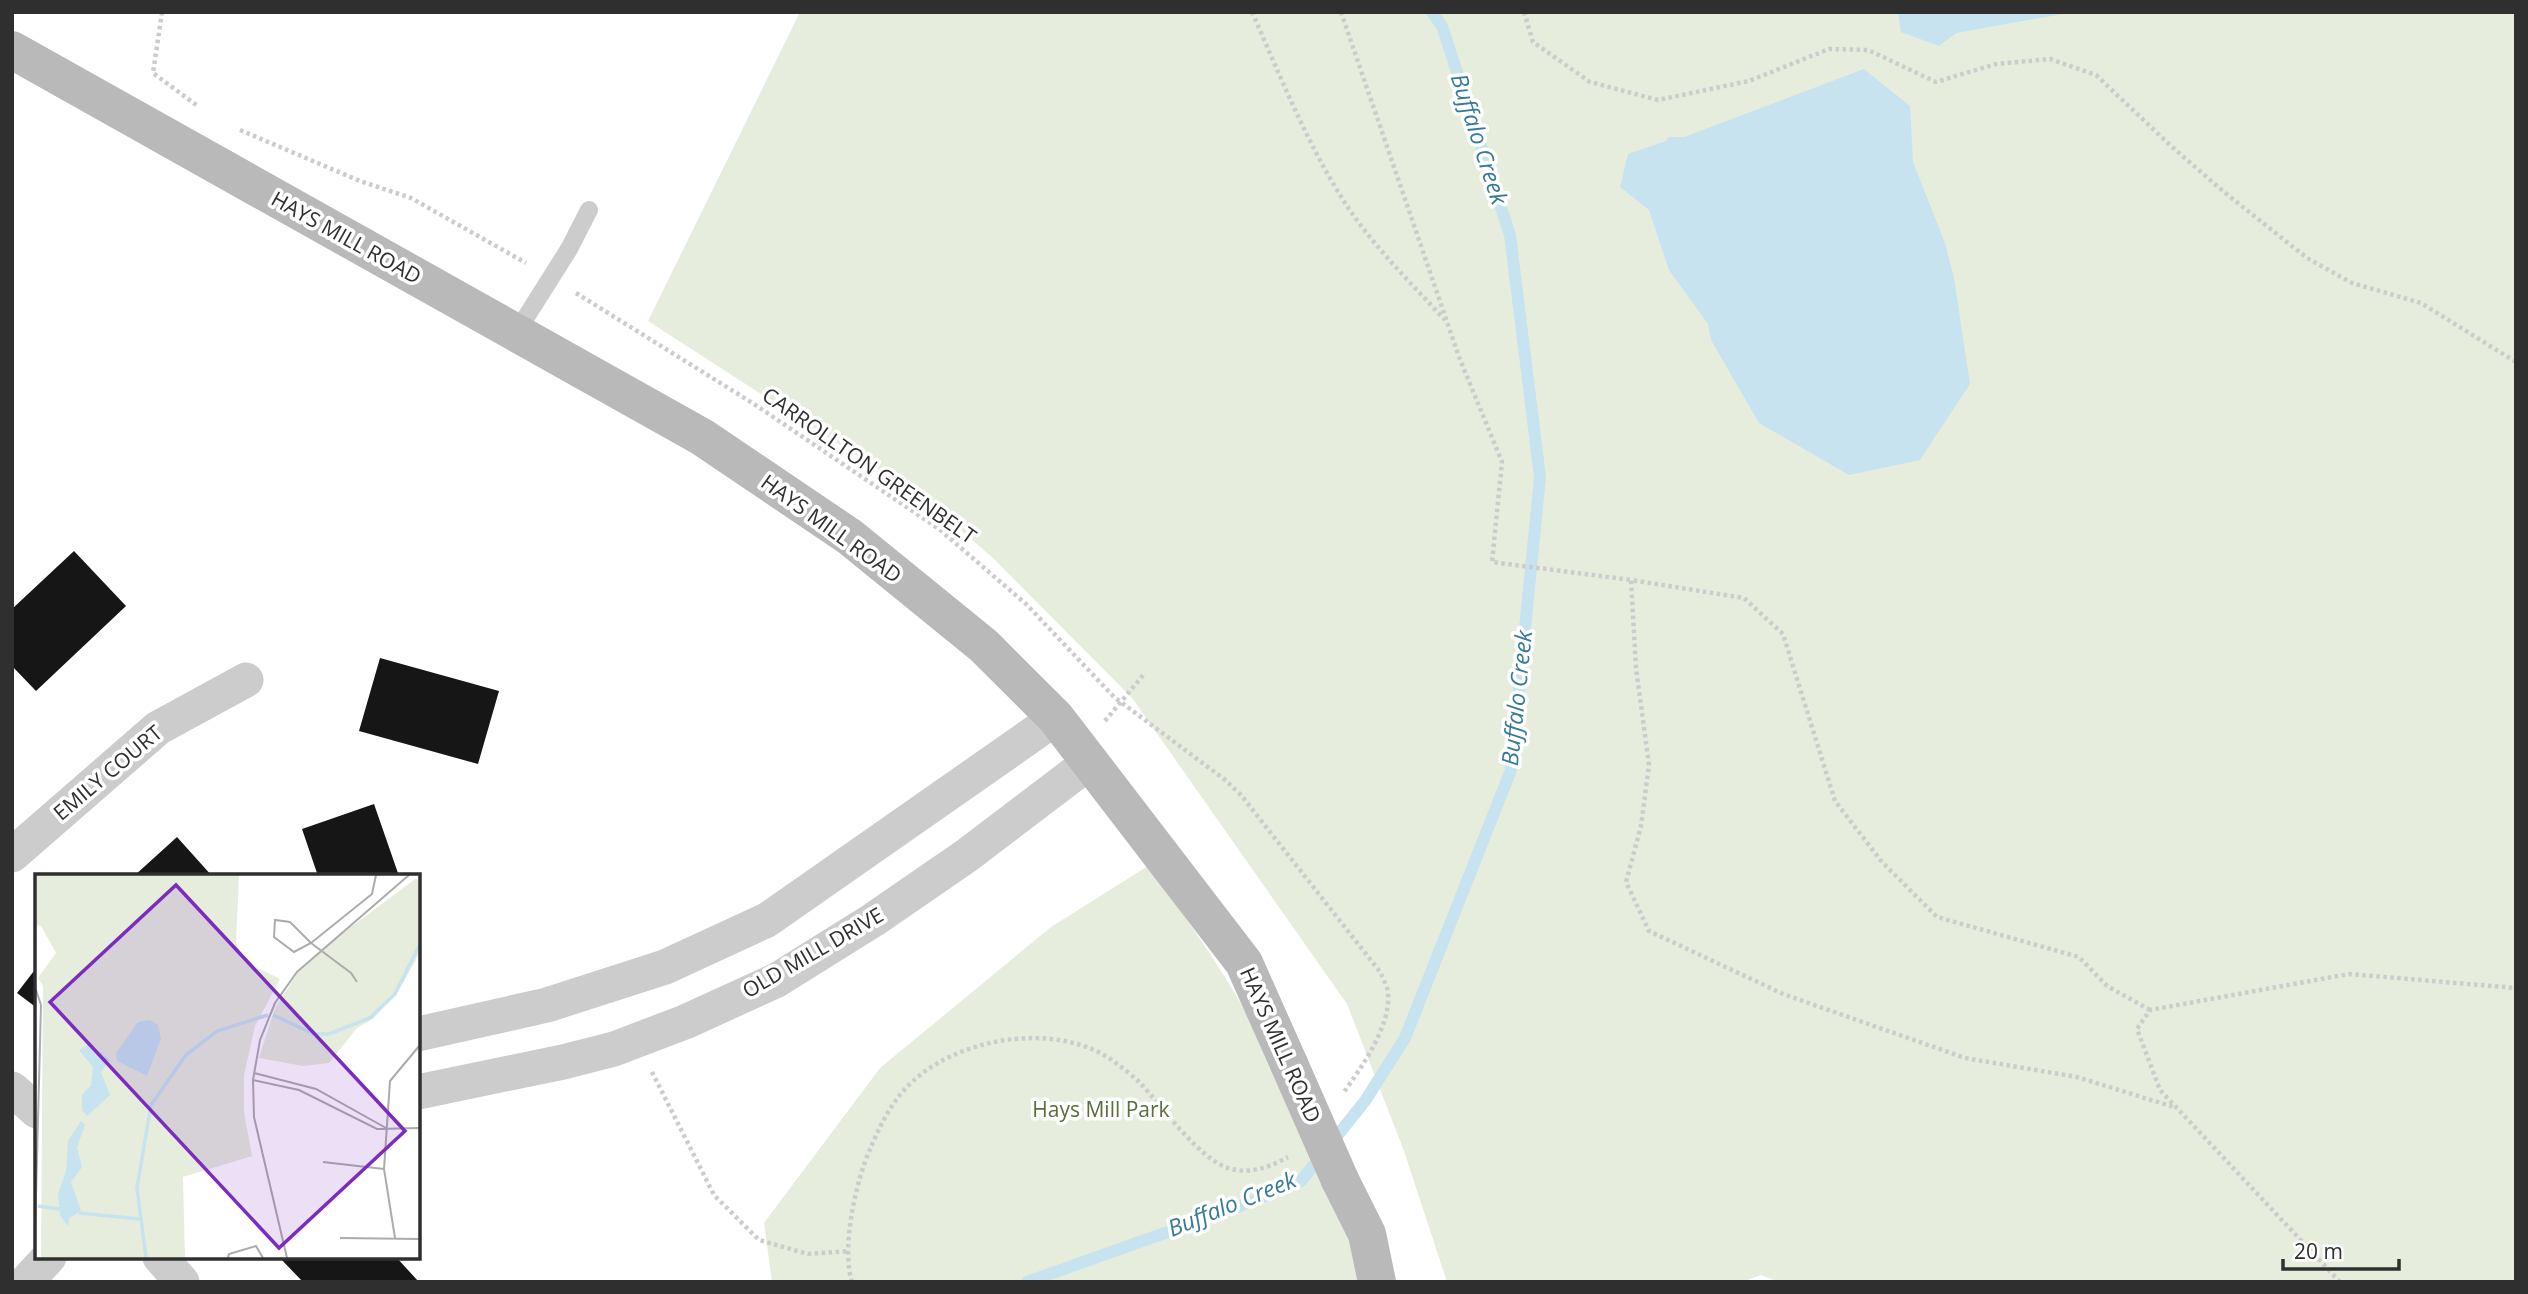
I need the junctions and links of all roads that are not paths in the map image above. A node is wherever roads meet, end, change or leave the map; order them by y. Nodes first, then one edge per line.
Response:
1 (12, 50) edge
2 (589, 211) dead end
3 (516, 333) junction
4 (246, 680) dead end
5 (1075, 742) junction
6 (12, 855) edge
7 (420, 1034) edge
8 (12, 1089) edge
9 (420, 1092) edge
10 (35, 1109) edge
11 (47, 1259) edge
12 (162, 1259) edge
13 (26, 1282) edge
14 (181, 1282) edge
15 (1377, 1282) edge

1 - 3 street, HAYS MILL ROAD
2 - 3 lane
3 - 5 street, HAYS MILL ROAD
4 - 6 street, EMILY COURT
5 - 7 street
5 - 9 street, OLD MILL DRIVE
5 - 15 street, HAYS MILL ROAD, bridge
8 - 10 street
11 - 13 street
12 - 14 street

